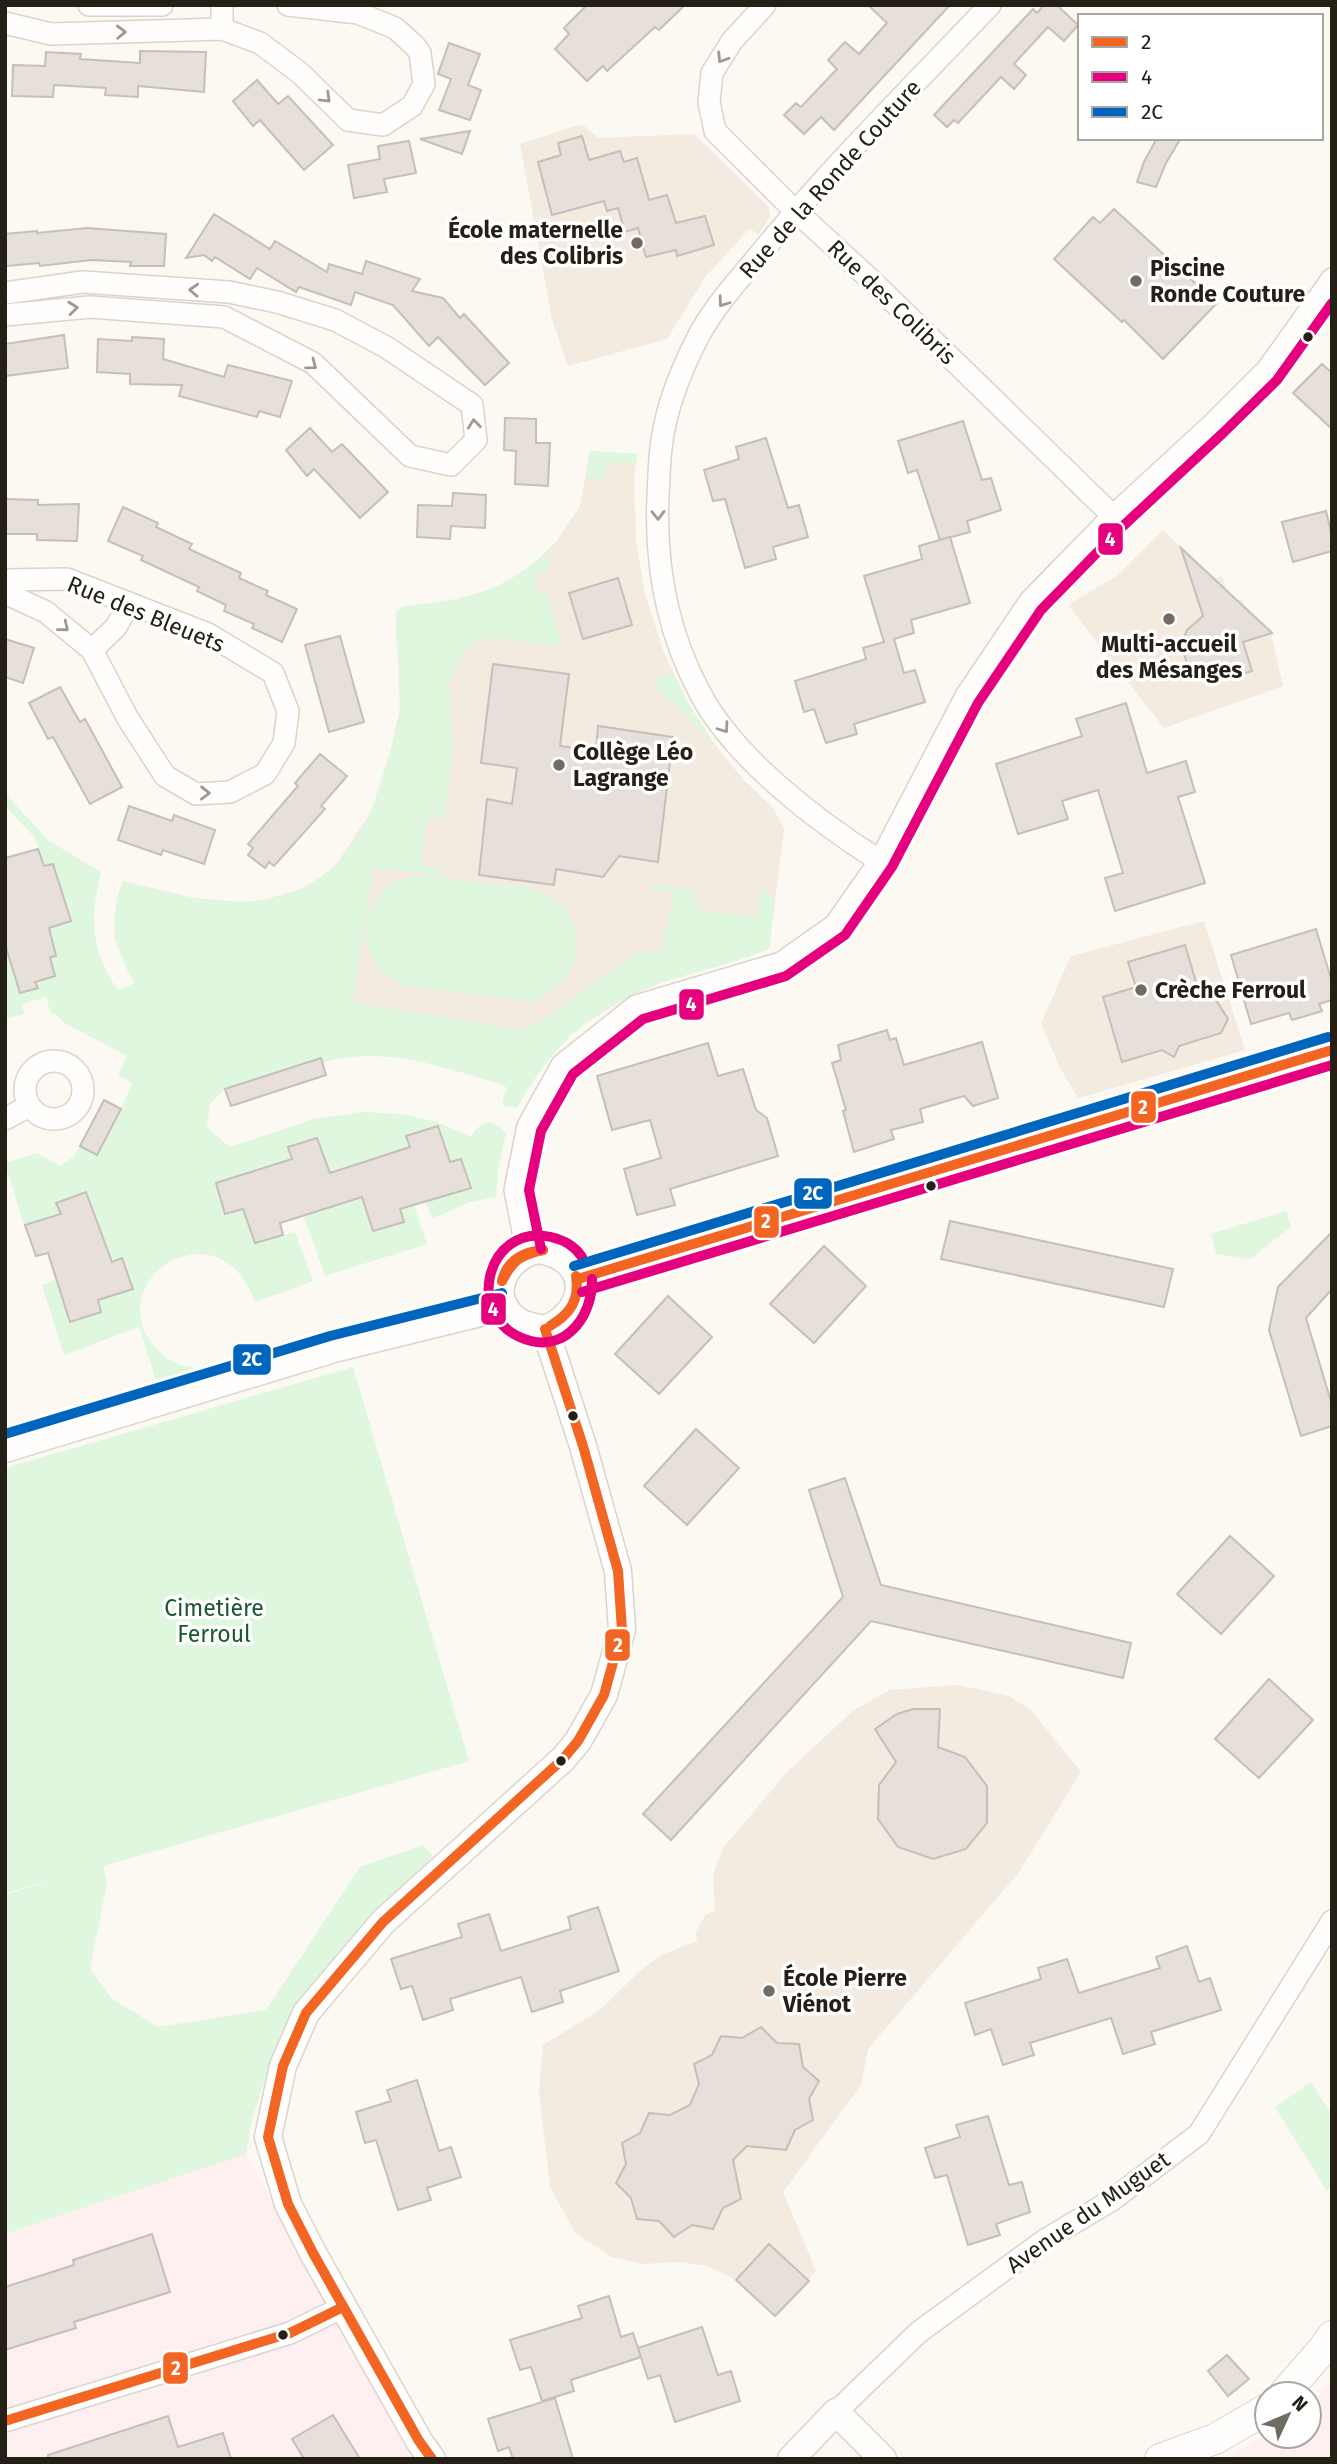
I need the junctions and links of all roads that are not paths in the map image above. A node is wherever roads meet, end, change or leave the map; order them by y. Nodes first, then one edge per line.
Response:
1 (79, 5) edge
2 (89, 5) edge
3 (162, 5) edge
4 (222, 5) edge
5 (288, 5) edge
6 (765, 5) edge
7 (990, 5) edge
8 (5, 23) edge
9 (222, 29) junction
10 (75, 34) junction
11 (796, 210) junction
12 (1332, 278) edge
13 (229, 292) junction
14 (5, 293) edge
15 (277, 302) junction
16 (5, 315) edge
17 (224, 317) junction
18 (270, 341) junction
19 (1113, 516) junction
20 (5, 580) edge
21 (5, 593) edge
22 (129, 603) junction
23 (92, 650) junction
24 (880, 861) junction
25 (1332, 1050) edge
26 (29, 1106) dead end
27 (5, 1119) edge
28 (527, 1252) junction
29 (578, 1279) junction
30 (505, 1307) junction
31 (545, 1329) junction
32 (5, 1449) edge
33 (1332, 1921) edge
34 (343, 2307) junction
35 (1332, 2336) edge
36 (1296, 2380) edge
37 (836, 2412) junction
38 (1253, 2417) edge
39 (5, 2421) edge
40 (432, 2459) edge
41 (791, 2459) edge
42 (883, 2459) edge
43 (1160, 2459) edge

1 - 10 street
2 - 3 street
4 - 9 street
9 -> 5 street
6 -> 11 street, Rue des Colibris
7 - 11 street, Rue de la Ronde Couture
8 - 10 street
10 -> 9 street
11 - 19 street, Rue des Colibris
11 -> 24 street, Rue de la Ronde Couture
12 - 19 street
13 -> 14 street
13 - 15 street
13 - 17 street
15 - 18 street
18 -> 15 street
16 -> 17 street
17 - 18 street
19 - 24 street
20 - 22 street, Rue des Bleuets
21 -> 23 street, Rue des Bleuets
22 - 23 street
23 -> 22 street, Rue des Bleuets
24 - 28 street
25 - 29 street
26 - 27 street
28 - 29 street
28 - 30 street
29 - 31 street
30 - 31 street
30 - 32 street
31 - 34 street
33 - 37 street, Avenue du Muguet
34 - 39 street
34 - 40 street
35 - 36 main road
37 - 41 street, Avenue du Muguet
37 - 42 street
38 - 43 main road

